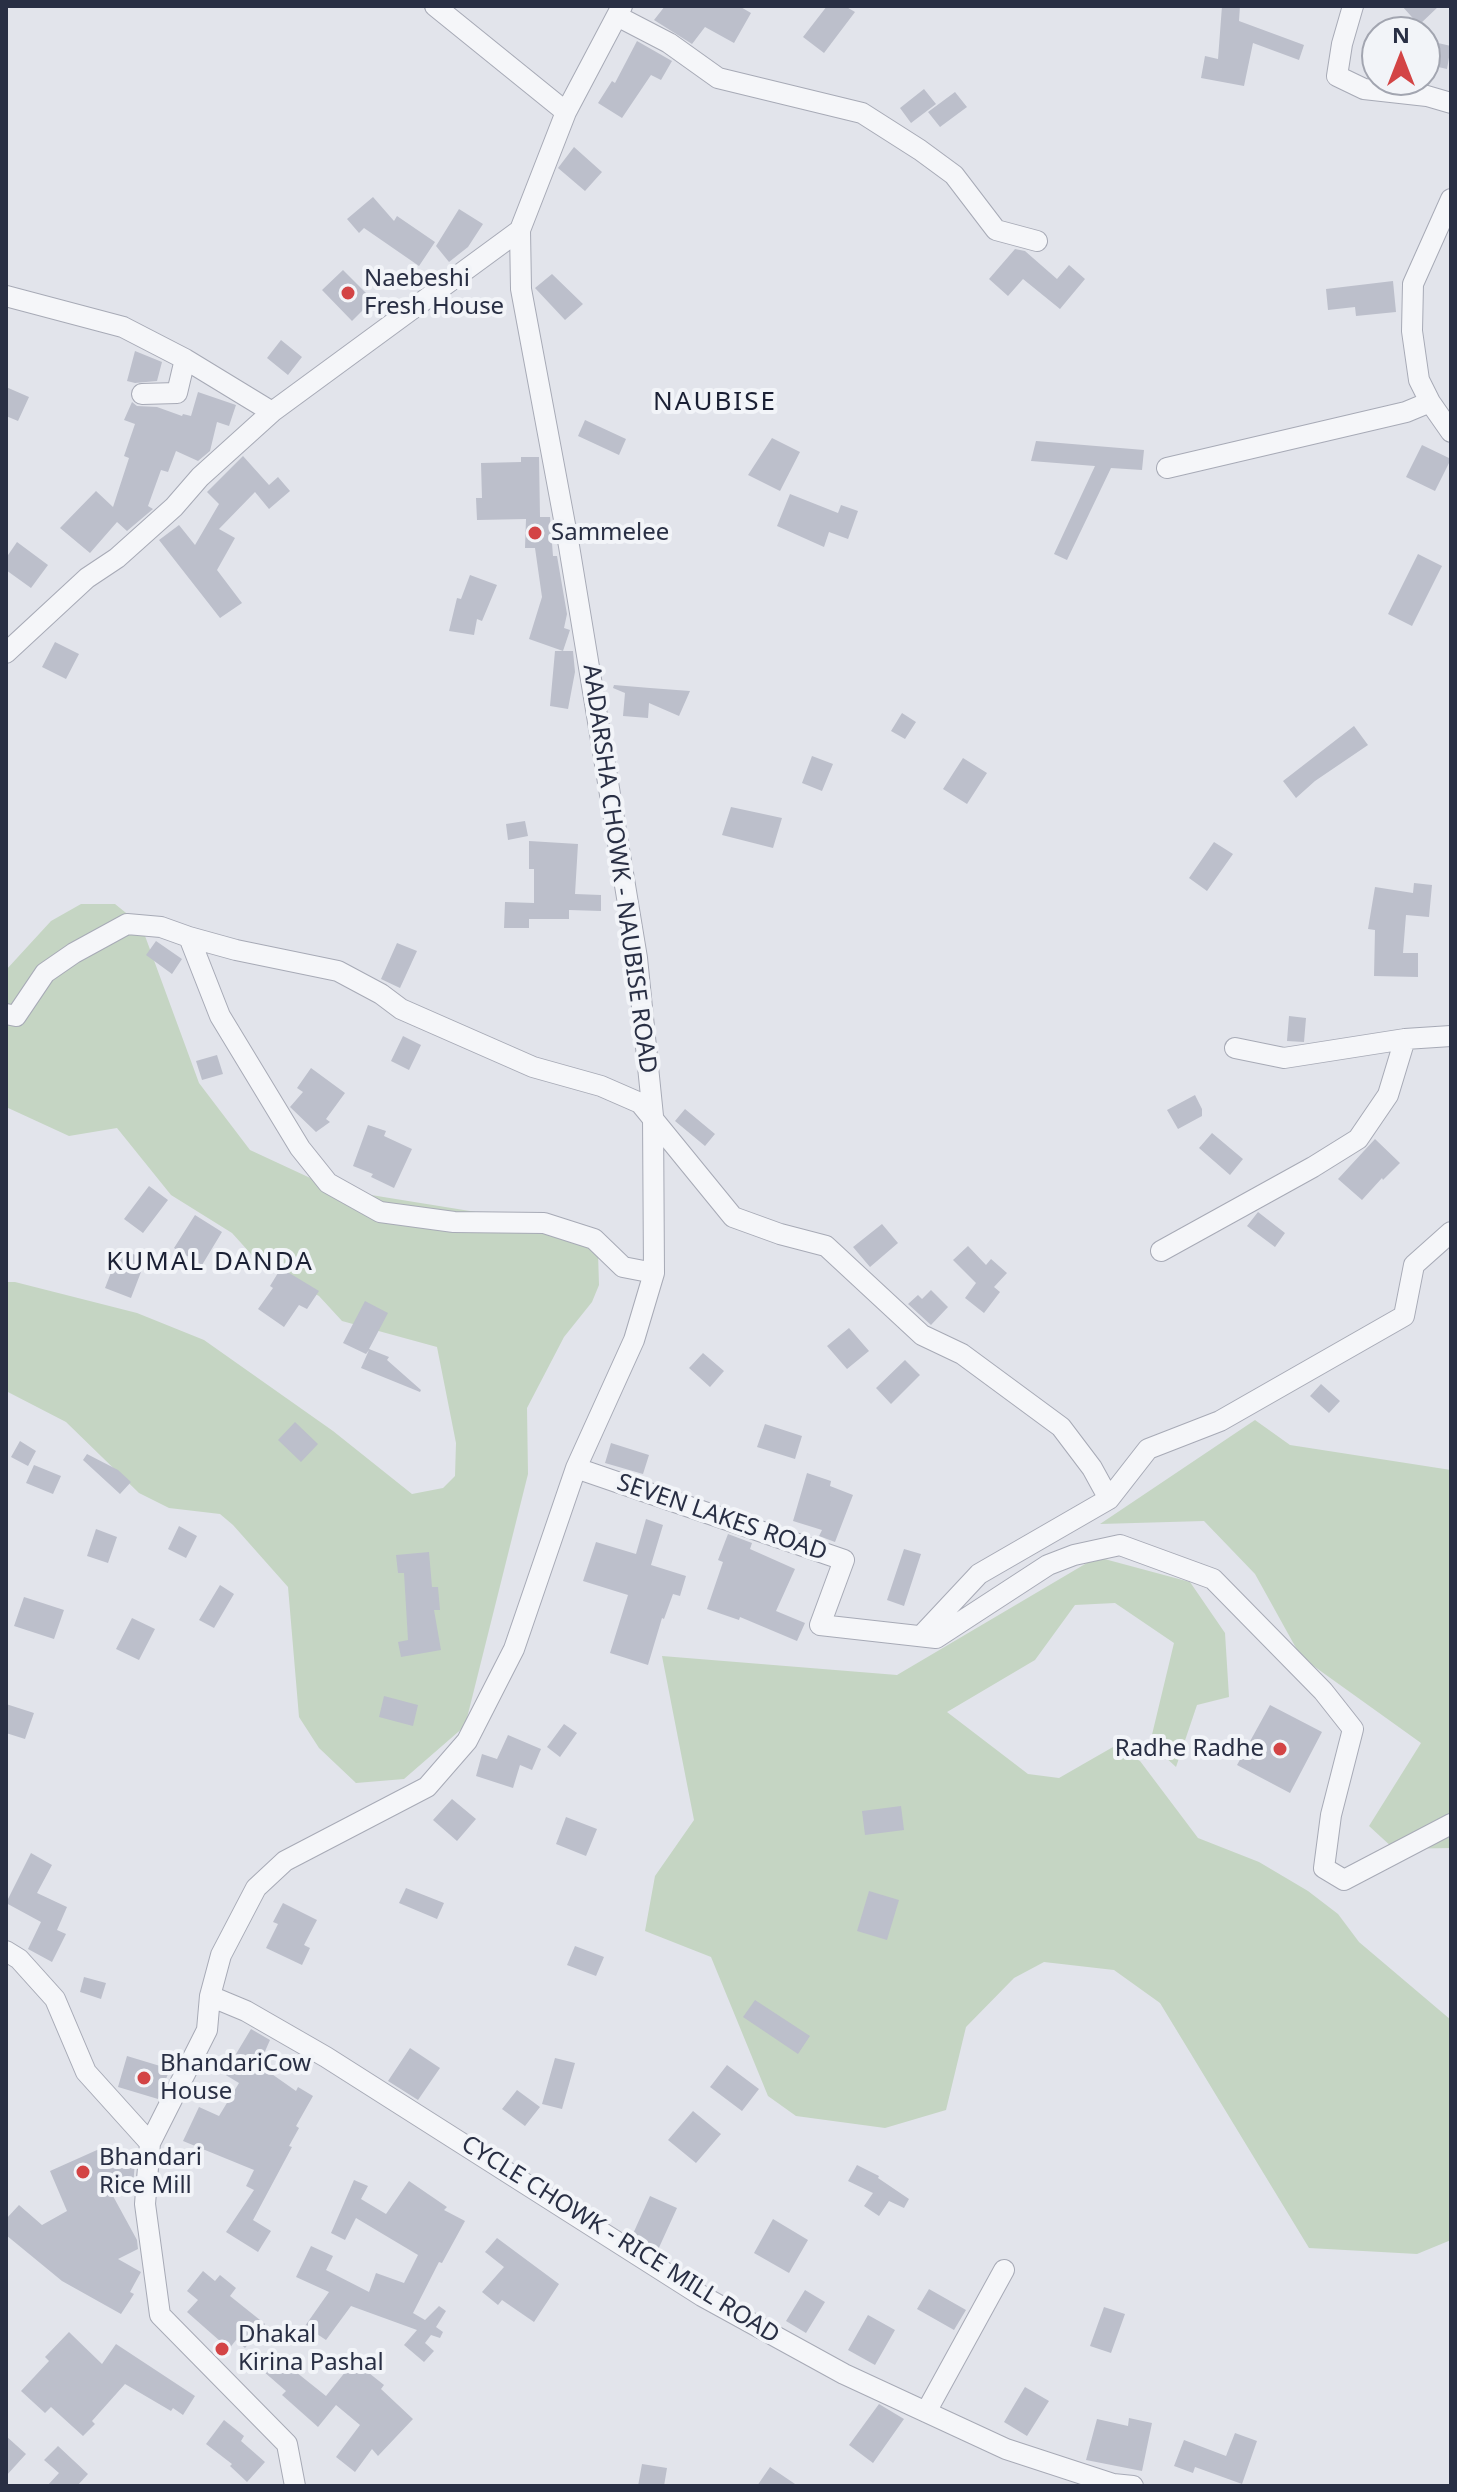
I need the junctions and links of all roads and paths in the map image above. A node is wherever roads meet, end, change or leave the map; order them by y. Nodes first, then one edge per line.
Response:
1 (435, 6) edge
2 (1353, 6) edge
3 (620, 11) edge
4 (1451, 103) edge
5 (566, 112) junction
6 (1451, 199) edge
7 (520, 230) junction
8 (1037, 241) dead end
9 (6, 296) edge
10 (185, 359) junction
11 (142, 394) dead end
12 (1430, 402) junction
13 (272, 412) junction
14 (1451, 432) edge
15 (1167, 468) dead end
16 (6, 653) edge
17 (189, 937) junction
18 (6, 1014) edge
19 (1451, 1036) edge
20 (1405, 1039) junction
21 (1235, 1048) dead end
22 (653, 1116) junction
23 (1451, 1232) edge
24 (1161, 1251) dead end
25 (654, 1273) junction
26 (576, 1468) junction
27 (1109, 1499) junction
28 (921, 1636) junction
29 (1451, 1824) edge
30 (6, 1951) edge
31 (210, 1996) junction
32 (150, 2143) junction
33 (1004, 2270) dead end
34 (926, 2412) junction
35 (295, 2486) edge
36 (1133, 2486) edge

1 - 5 street
2 - 4 street
3 - 5 street
3 - 8 street
5 - 7 street
6 - 12 street
7 - 13 street
7 - 22 street, AADARSHA CHOWK - NAUBISE ROAD
9 - 10 street
10 - 11 street
10 - 13 street
12 - 14 street
12 - 15 street
13 - 16 street
17 - 18 street
17 - 22 street
17 - 25 street
19 - 20 street
20 - 21 street
20 - 24 street
22 - 25 street, AADARSHA CHOWK - NAUBISE ROAD
22 - 27 street
23 - 27 street
25 - 26 street, AADARSHA CHOWK - NAUBISE ROAD
26 - 28 street, SEVEN LAKES ROAD
26 - 31 street, AADARSHA CHOWK - NAUBISE ROAD
27 - 28 street
28 - 29 street, SEVEN LAKES ROAD
30 - 32 street
31 - 32 street, AADARSHA CHOWK - NAUBISE ROAD
31 - 34 street, CYCLE CHOWK - RICE MILL ROAD
32 - 35 street, AADARSHA CHOWK - NAUBISE ROAD
33 - 34 street
34 - 36 street, CYCLE CHOWK - RICE MILL ROAD

